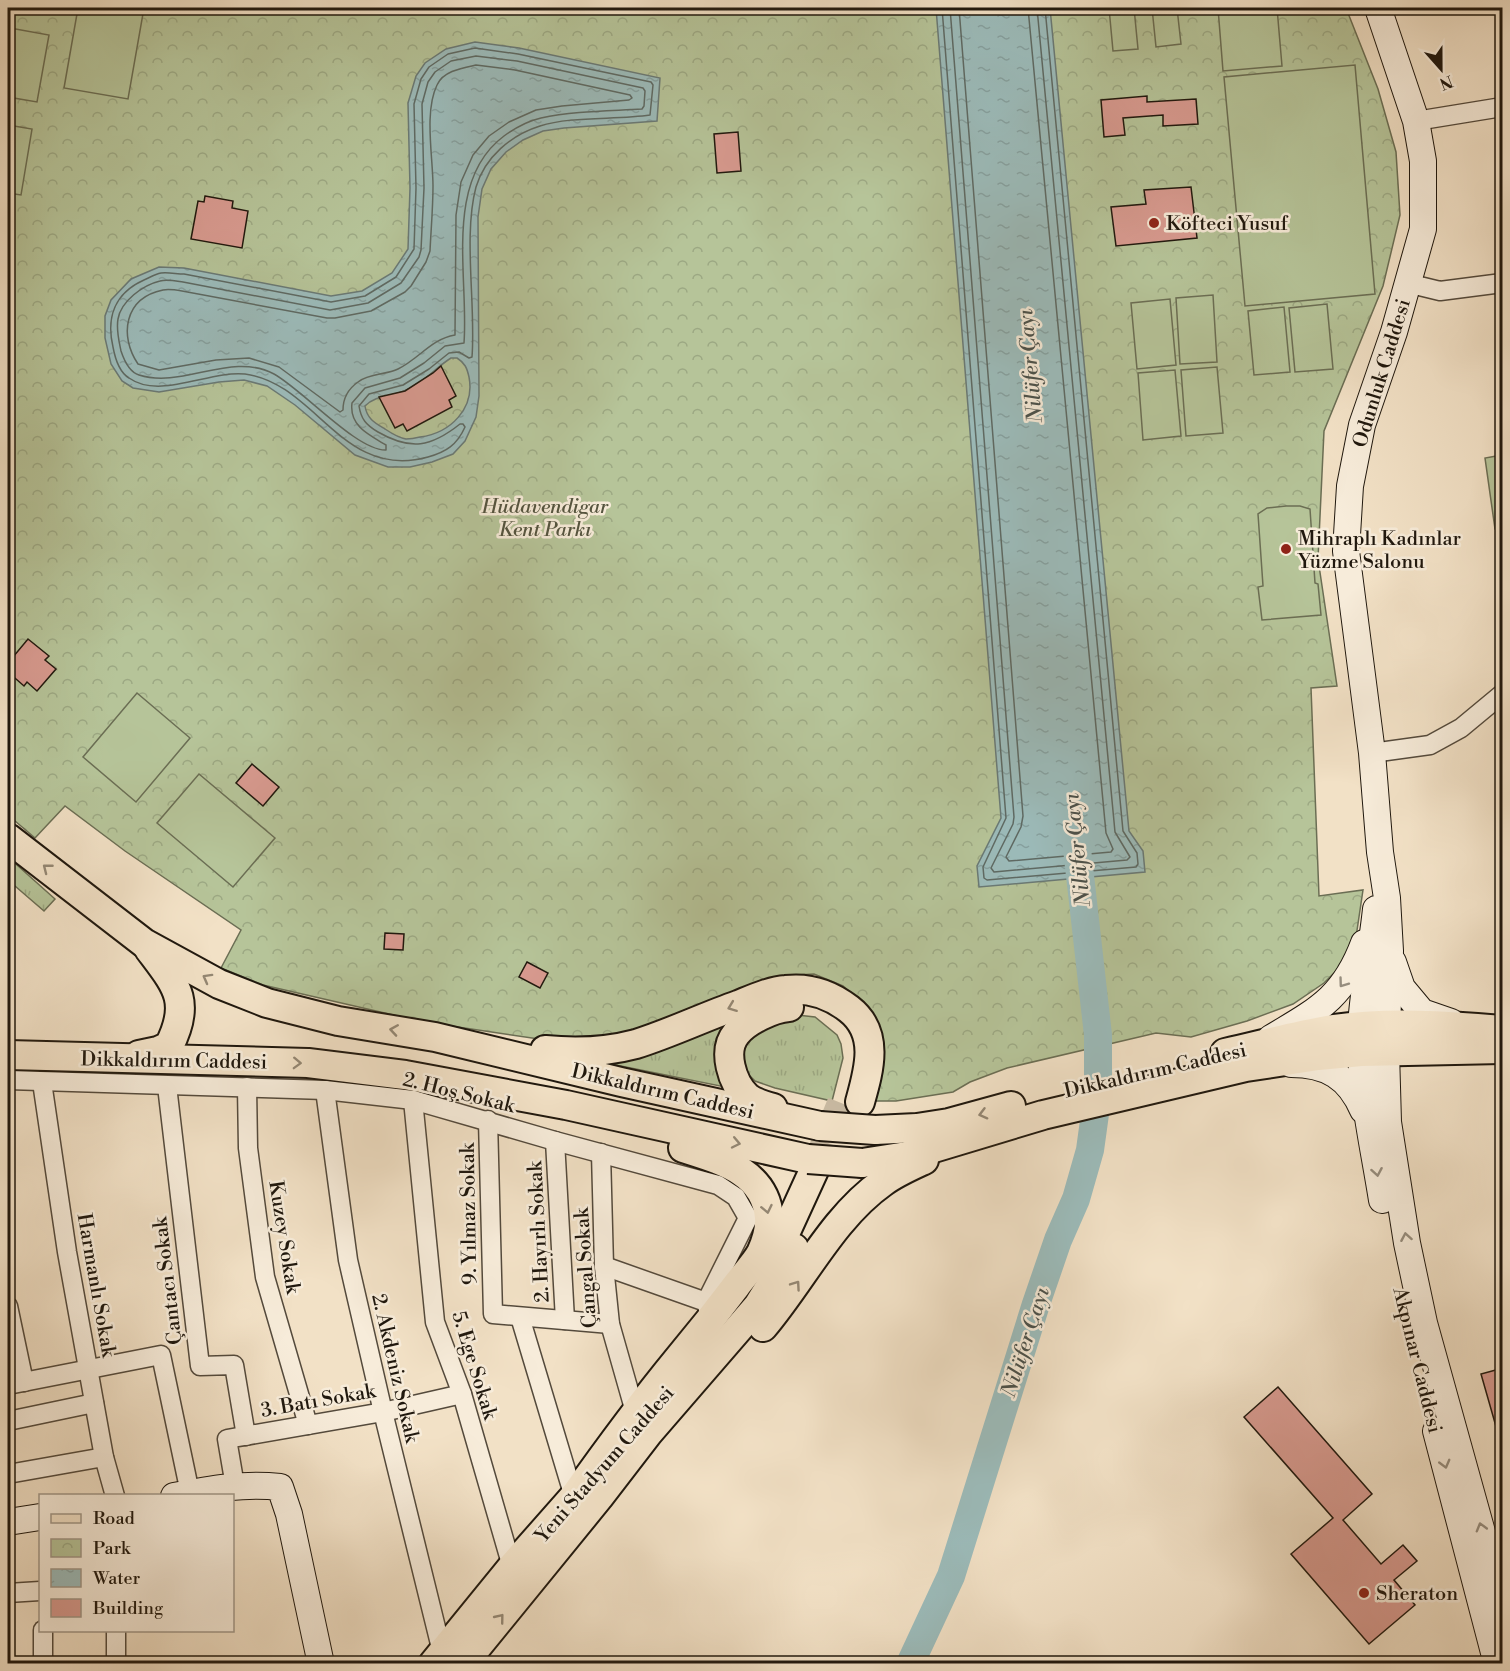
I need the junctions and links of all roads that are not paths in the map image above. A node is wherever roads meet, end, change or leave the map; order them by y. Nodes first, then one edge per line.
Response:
1 (1378, 8) edge
2 (1503, 107) edge
3 (1416, 122) junction
4 (1503, 283) edge
5 (1407, 284) junction
6 (1500, 704) edge
7 (1372, 753) junction
8 (8, 838) edge
9 (1380, 852) junction
10 (1376, 912) junction
11 (144, 943) junction
12 (1390, 951) junction
13 (1503, 1030) edge
14 (435, 1037) junction
15 (1462, 1038) junction
16 (1374, 1039) junction
17 (1503, 1048) edge
18 (8, 1055) edge
19 (1253, 1056) junction
20 (114, 1059) junction
21 (8, 1080) edge
22 (42, 1082) junction
23 (167, 1086) junction
24 (470, 1087) junction
25 (247, 1088) junction
26 (325, 1090) junction
27 (413, 1100) junction
28 (1041, 1106) junction
29 (489, 1120) junction
30 (1379, 1123) junction
31 (820, 1126) junction
32 (977, 1137) junction
33 (555, 1141) junction
34 (601, 1153) junction
35 (819, 1165) junction
36 (604, 1266) junction
37 (8, 1306) edge
38 (708, 1311) junction
39 (520, 1317) junction
40 (566, 1320) junction
41 (610, 1324) junction
42 (89, 1369) junction
43 (16, 1383) edge
44 (462, 1394) junction
45 (94, 1403) junction
46 (383, 1412) junction
47 (635, 1412) junction
48 (8, 1421) edge
49 (309, 1425) junction
50 (246, 1436) junction
51 (104, 1457) junction
52 (8, 1474) edge
53 (235, 1486) junction
54 (114, 1494) edge
55 (182, 1494) edge
56 (587, 1497) junction
57 (39, 1517) edge
58 (8, 1522) edge
59 (512, 1567) junction
60 (39, 1591) edge
61 (8, 1593) edge
62 (1503, 1604) edge
63 (43, 1632) edge
64 (116, 1632) edge
65 (446, 1660) edge
66 (43, 1664) edge
67 (116, 1664) edge
68 (321, 1664) edge
69 (1497, 1664) edge

1 - 3 street, Odunluk Caddesi
2 - 3 street
3 - 5 street, Odunluk Caddesi
4 - 5 street
5 - 7 street, Odunluk Caddesi
6 - 7 street
7 - 9 street, Odunluk Caddesi
11 -> 8 main road, Dikkaldırım Caddesi
9 - 10 street
9 - 12 street
10 - 16 street
10 -> 19 street
14 -> 11 main road, Dikkaldırım Caddesi
11 - 20 main road
12 - 15 street
12 - 16 street
13 - 15 main road
14 - 31 main road, Dikkaldırım Caddesi
31 -> 14 main road
15 - 16 main road, Dikkaldırım Caddesi
15 - 17 main road
15 - 30 street
16 - 19 main road, Dikkaldırım Caddesi
16 - 30 street, Akpınar Caddesi
18 - 20 main road, Dikkaldırım Caddesi
19 - 28 main road, Dikkaldırım Caddesi
19 - 30 street
20 -> 24 main road, Dikkaldırım Caddesi
21 - 22 street, 2. Hoş Sokak
22 - 23 street, 2. Hoş Sokak
22 - 42 street, Harmanlı Sokak
23 - 25 street, 2. Hoş Sokak
23 - 50 street, Çantacı Sokak
24 -> 35 main road, Dikkaldırım Caddesi
24 -> 38 main road
25 - 26 street, 2. Hoş Sokak
25 - 49 street, Kuzey Sokak
26 - 27 street, 2. Hoş Sokak
26 - 46 street, 2. Akdeniz Sokak
27 - 29 street, 2. Hoş Sokak
27 - 44 street, 5. Ege Sokak
28 -> 31 main road, Dikkaldırım Caddesi, bridge
28 - 32 main road, Dikkaldırım Caddesi
29 - 33 street, 2. Hoş Sokak
29 - 39 street, 9. Yılmaz Sokak
62 -> 30 street, Akpınar Caddesi
30 -> 69 street, Akpınar Caddesi
32 - 35 main road, Dikkaldırım Caddesi, bridge
56 -> 32 main road
33 - 34 street, 2. Hoş Sokak
33 - 40 street, 2. Hayırlı Sokak
34 - 36 street, Çangal Sokak
34 - 38 street, 2. Hoş Sokak
35 - 56 main road, Yeni Stadyum Caddesi
36 - 38 street
36 - 41 street, Çangal Sokak
37 - 43 street
38 - 47 main road
39 - 40 street, 9. Yılmaz Sokak
39 - 56 street
40 - 41 street, 9. Yılmaz Sokak
41 - 47 street, Çangal Sokak
42 - 43 street
42 - 45 street, Harmanlı Sokak
42 - 55 street
44 - 46 street, 3. Batı Sokak
44 - 59 street, 5. Ege Sokak
45 - 48 street
45 - 51 street, Harmanlı Sokak
46 - 49 street, 3. Batı Sokak
46 - 65 street, 2. Akdeniz Sokak
47 - 56 main road
49 - 50 street, 3. Batı Sokak
50 - 53 street, 3. Batı Sokak
51 - 52 street
51 - 54 street, Harmanlı Sokak
53 - 55 street
53 - 68 street
56 - 59 main road, Yeni Stadyum Caddesi
65 -> 56 main road, Yeni Stadyum Caddesi
57 - 58 street
59 - 65 main road, Yeni Stadyum Caddesi
60 - 61 street
63 - 66 street
64 - 67 street

